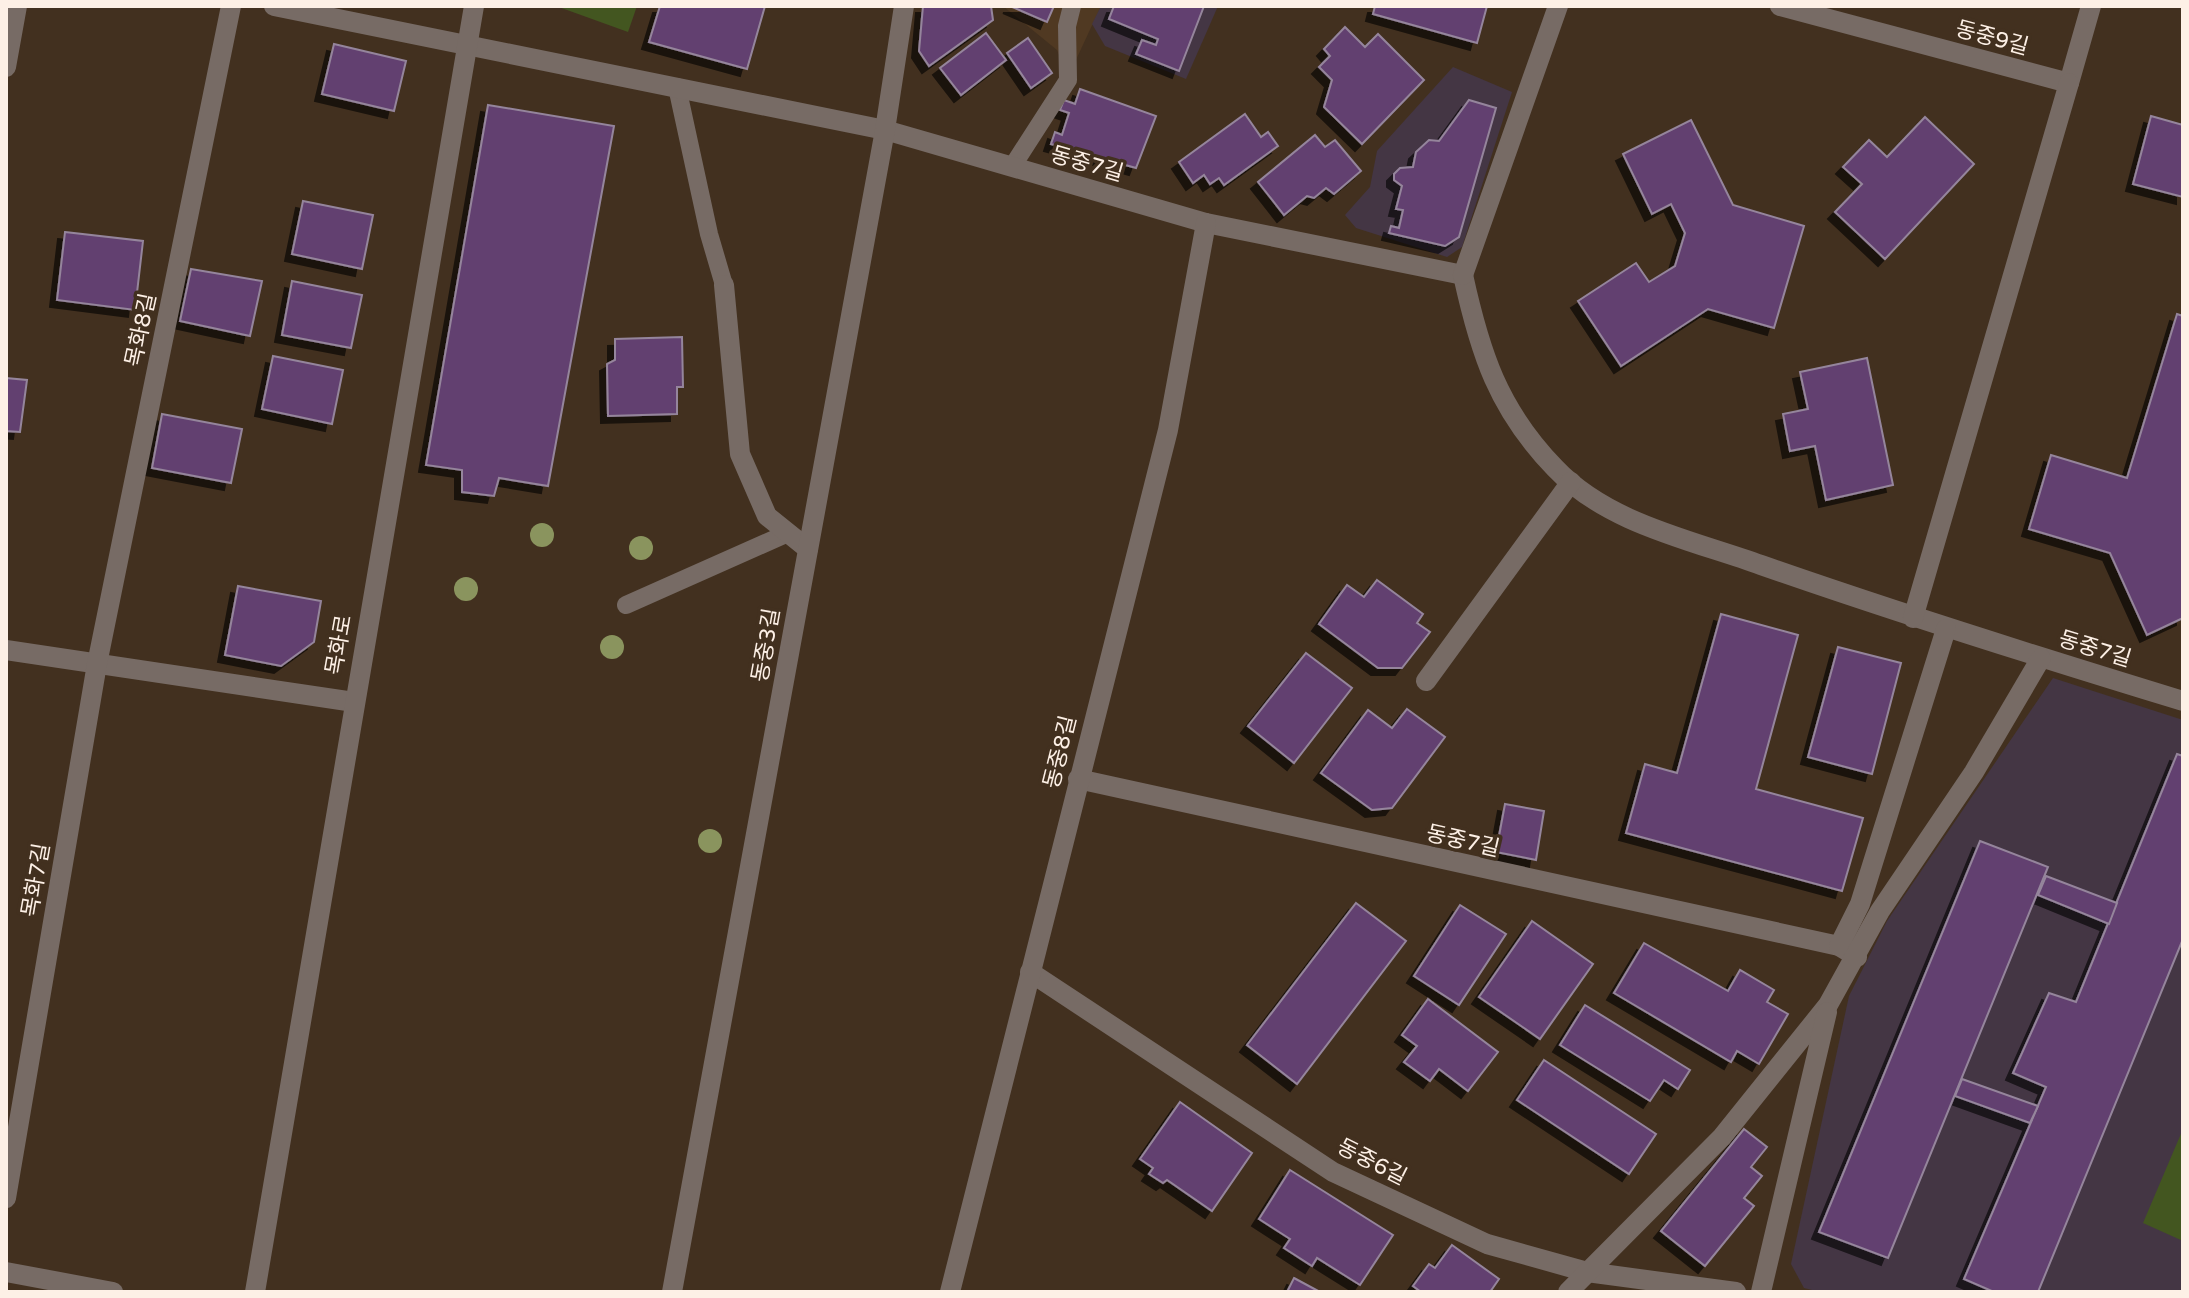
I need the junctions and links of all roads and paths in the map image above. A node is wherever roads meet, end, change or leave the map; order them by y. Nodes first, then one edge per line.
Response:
1 (17, 6) edge
2 (231, 6) edge
3 (274, 6) edge
4 (474, 6) edge
5 (904, 6) edge
6 (1072, 6) edge
7 (1558, 6) edge
8 (1780, 6) edge
9 (2091, 6) edge
10 (465, 43) junction
11 (6, 67) edge
12 (2069, 83) junction
13 (677, 87) junction
14 (885, 130) junction
15 (1012, 167) junction
16 (1206, 223) junction
17 (1463, 275) junction
18 (724, 285) joint
19 (1571, 482) junction
20 (788, 533) junction
21 (808, 549) junction
22 (626, 605) dead end
23 (1913, 618) junction
24 (1946, 629) junction
25 (6, 650) edge
26 (2041, 658) junction
27 (97, 664) junction
28 (1426, 681) dead end
29 (2183, 701) edge
30 (354, 702) junction
31 (1078, 779) junction
32 (1848, 952) junction
33 (1030, 972) junction
34 (1828, 1005) junction
35 (6, 1198) edge
36 (6, 1272) edge
37 (1587, 1272) junction
38 (113, 1292) edge
39 (255, 1292) edge
40 (672, 1292) edge
41 (950, 1292) edge
42 (1568, 1292) edge
43 (1736, 1292) edge
44 (1761, 1292) edge

1 - 11 street
2 - 27 street, 목화8길
3 - 10 street, 동중7길
4 - 10 street, 목화로
5 - 14 street, 동중3길
6 - 15 lane
7 - 17 street
8 - 12 street, 동중9길
9 - 12 street
10 - 13 street, 동중7길
10 - 30 street, 목화로
12 - 23 street
13 - 14 street, 동중7길
13 - 18 lane
14 - 15 street, 동중7길
14 - 21 street, 동중3길
15 - 16 street, 동중7길
16 - 17 street, 동중7길
16 - 31 street, 동중8길
17 - 19 street, 동중7길
18 - 20 street
19 - 23 street, 동중7길
19 - 28 street
20 - 21 street
20 - 22 lane
21 - 40 street, 동중3길
23 - 24 street, 동중7길
24 - 26 street, 동중7길
24 - 32 street
25 - 27 street
26 - 29 street, 동중7길
26 - 32 street
27 - 30 street
27 - 35 street, 목화7길
30 - 39 street, 목화로
31 - 32 street, 동중7길
31 - 33 street, 동중8길
32 - 34 street
33 - 37 street, 동중6길
33 - 41 street, 동중8길
34 - 37 street
34 - 44 street
36 - 38 street
37 - 42 street
37 - 43 street, 동중6길

